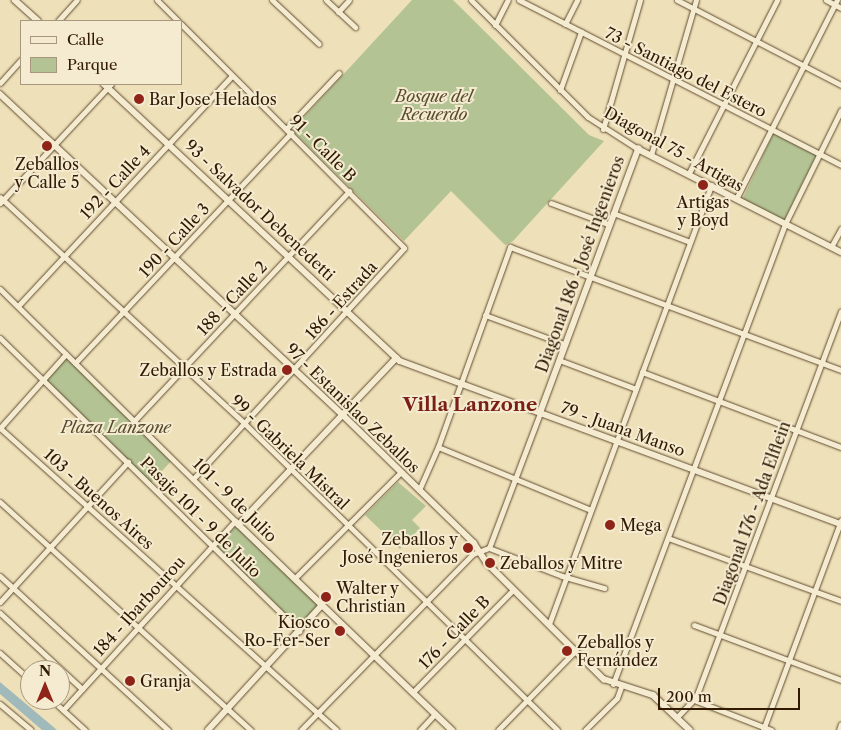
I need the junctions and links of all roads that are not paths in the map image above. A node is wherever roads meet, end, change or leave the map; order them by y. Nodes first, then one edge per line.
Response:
1 (15, 0) edge
2 (77, 0) edge
3 (157, 0) edge
4 (272, 0) edge
5 (326, 0) edge
6 (349, 0) edge
7 (471, 0) edge
8 (508, 0) edge
9 (519, 0) edge
10 (577, 0) edge
11 (640, 0) edge
12 (677, 0) edge
13 (696, 0) edge
14 (777, 0) edge
15 (826, 0) edge
16 (836, 2) edge
17 (692, 8) junction
18 (841, 8) edge
19 (338, 12) junction
20 (37, 20) edge
21 (59, 20) edge
22 (174, 20) edge
23 (564, 24) junction
24 (182, 25) edge
25 (495, 25) junction
26 (355, 27) dead end
27 (581, 32) junction
28 (756, 41) junction
29 (319, 44) dead end
30 (625, 56) junction
31 (20, 61) edge
32 (804, 66) junction
33 (339, 73) dead end
34 (232, 76) junction
35 (673, 80) junction
36 (0, 83) edge
37 (108, 85) edge
38 (841, 85) edge
39 (560, 90) junction
40 (0, 94) edge
41 (722, 104) junction
42 (841, 110) edge
43 (603, 129) junction
44 (771, 129) junction
45 (289, 131) junction
46 (169, 143) junction
47 (53, 144) junction
48 (638, 149) junction
49 (819, 154) junction
50 (652, 155) junction
51 (841, 165) edge
52 (689, 174) junction
53 (711, 185) junction
54 (349, 192) junction
55 (736, 198) junction
56 (1, 200) edge
57 (229, 200) junction
58 (114, 201) junction
59 (551, 203) dead end
60 (613, 213) junction
61 (608, 224) junction
62 (785, 224) junction
63 (841, 229) edge
64 (690, 242) junction
65 (831, 247) junction
66 (404, 248) joint
67 (841, 252) edge
68 (63, 256) junction
69 (289, 256) junction
70 (176, 258) junction
71 (589, 276) junction
72 (0, 289) edge
73 (667, 304) junction
74 (18, 306) junction
75 (348, 311) junction
76 (841, 311) edge
77 (123, 312) junction
78 (235, 314) junction
79 (485, 315) junction
80 (744, 333) junction
81 (0, 338) edge
82 (564, 344) junction
83 (66, 354) junction
84 (397, 358) junction
85 (559, 360) junction
86 (75, 363) junction
87 (821, 363) junction
88 (184, 368) junction
89 (294, 370) junction
90 (841, 370) edge
91 (642, 372) junction
92 (43, 380) junction
93 (460, 384) junction
94 (636, 388) junction
95 (719, 401) junction
96 (540, 413) junction
97 (344, 416) junction
98 (134, 421) junction
99 (244, 424) junction
100 (0, 428) edge
101 (796, 430) junction
102 (616, 442) junction
103 (438, 447) junction
104 (841, 447) edge
105 (128, 462) junction
106 (693, 470) junction
107 (292, 471) junction
108 (400, 473) junction
109 (515, 478) junction
110 (193, 479) junction
111 (419, 490) junction
112 (771, 498) junction
113 (0, 502) edge
114 (88, 506) junction
115 (591, 510) junction
116 (237, 523) junction
117 (841, 523) edge
118 (347, 525) junction
119 (668, 538) junction
120 (213, 546) junction
121 (50, 548) junction
122 (489, 548) junction
123 (479, 551) junction
124 (746, 566) junction
125 (0, 576) edge
126 (566, 577) junction
127 (295, 578) junction
128 (176, 585) junction
129 (13, 588) junction
130 (604, 588) dead end
131 (513, 590) junction
132 (814, 591) junction
133 (841, 601) edge
134 (0, 602) edge
135 (426, 602) junction
136 (322, 605) junction
137 (0, 613) edge
138 (549, 624) junction
139 (694, 625) dead end
140 (139, 627) junction
141 (298, 631) junction
142 (720, 634) junction
143 (465, 640) junction
144 (575, 651) junction
145 (0, 653) edge
146 (375, 654) junction
147 (789, 660) junction
148 (265, 666) junction
149 (101, 668) junction
150 (20, 671) edge
151 (841, 680) edge
152 (613, 684) junction
153 (621, 687) junction
154 (82, 688) junction
155 (413, 692) junction
156 (527, 700) junction
157 (694, 700) junction
158 (70, 702) edge
159 (0, 704) edge
160 (227, 708) junction
161 (63, 710) edge
162 (317, 714) junction
163 (435, 714) junction
164 (677, 717) junction
165 (841, 724) edge
166 (763, 729) edge
167 (31, 730) edge
168 (85, 730) edge
169 (168, 730) edge
170 (208, 730) edge
171 (251, 730) edge
172 (302, 730) edge
173 (336, 730) edge
174 (420, 730) edge
175 (452, 730) edge
176 (498, 730) edge
177 (557, 730) edge
178 (585, 730) edge
179 (690, 730) edge
180 (770, 730) edge
181 (839, 730) edge

1 - 20 street
2 - 21 street
3 - 22 street
4 - 29 street
5 - 19 street
6 - 19 street
7 - 25 street, Diagonal 75 - Artigas
8 - 25 street
9 - 23 street, 73 - Santiago del Estero
10 - 23 street
11 - 30 street
12 - 17 street
13 - 17 street, Diagonal 186 - José Ingenieros
14 - 28 street
15 - 16 street
16 - 18 street
16 - 32 street
17 - 28 street
17 - 35 street, Diagonal 186 - José Ingenieros
19 - 26 street
23 - 27 street, 73 - Santiago del Estero
24 - 34 street, 91 - Calle B
25 - 39 street, Diagonal 75 - Artigas
27 - 30 street, 73 - Santiago del Estero
27 - 39 street
28 - 32 street
28 - 41 street
30 - 35 street, 73 - Santiago del Estero
30 - 43 street
31 - 36 street
32 - 38 street
32 - 44 street
33 - 45 street, 190 - Calle 3
34 - 45 street, 91 - Calle B
34 - 46 street, 192 - Calle 4
35 - 41 street, 73 - Santiago del Estero
35 - 50 street, Diagonal 186 - José Ingenieros
37 - 46 street, 93 - Salvador Debenedetti
37 - 47 street
39 - 43 street, Diagonal 75 - Artigas
40 - 47 street, 97 - Estanislao Zeballos
41 - 44 street, 73 - Santiago del Estero
41 - 52 street
42 - 49 street
43 - 48 street, Diagonal 75 - Artigas
44 - 49 street, 73 - Santiago del Estero
44 - 55 street
45 - 54 street, 91 - Calle B
45 - 57 street, 190 - Calle 3
46 - 57 street, 93 - Salvador Debenedetti
46 - 58 street, 192 - Calle 4
47 - 56 street
47 - 58 street, 97 - Estanislao Zeballos
48 - 50 street, Diagonal 75 - Artigas
48 - 60 street, Diagonal 186 - José Ingenieros
49 - 51 street, 73 - Santiago del Estero
49 - 62 street
50 - 52 street, Diagonal 75 - Artigas
52 - 53 street, Diagonal 75 - Artigas
53 - 55 street, Diagonal 75 - Artigas
53 - 64 street
54 - 66 street, 91 - Calle B
54 - 69 street, 188 - Calle 2
55 - 62 street, Diagonal 75 - Artigas
56 - 68 street, 99 - Gabriela Mistral
57 - 69 street, 93 - Salvador Debenedetti
57 - 70 street, 190 - Calle 3
58 - 68 street, 192 - Calle 4
58 - 70 street, 97 - Estanislao Zeballos
59 - 61 street
60 - 61 street, Diagonal 186 - José Ingenieros
60 - 64 street
61 - 71 street, Diagonal 186 - José Ingenieros
62 - 65 street, Diagonal 75 - Artigas
62 - 80 street
63 - 65 street
64 - 73 street
65 - 67 street, Diagonal 75 - Artigas
66 - 75 street, 186 - Estrada
68 - 74 street, 192 - Calle 4
68 - 77 street, 99 - Gabriela Mistral
69 - 75 street, 93 - Salvador Debenedetti
69 - 78 street, 188 - Calle 2
70 - 77 street, 190 - Calle 3
70 - 78 street, 97 - Estanislao Zeballos
71 - 73 street
71 - 79 street
71 - 82 street, Diagonal 186 - José Ingenieros
72 - 74 street, 101 - 9 de Julio
73 - 80 street
73 - 91 street
74 - 83 street, 101 - 9 de Julio
75 - 84 street, 93 - Salvador Debenedetti
75 - 89 street, 186 - Estrada
76 - 87 street, Diagonal 176 - Ada Elflein
77 - 86 street, 190 - Calle 3
77 - 88 street, 99 - Gabriela Mistral
78 - 88 street, 188 - Calle 2
78 - 89 street, 97 - Estanislao Zeballos
79 - 82 street
79 - 93 street
80 - 87 street
80 - 95 street
81 - 92 street, Pasaje 101 - 9 de Julio
82 - 85 street, Diagonal 186 - José Ingenieros
83 - 86 street, 101 - 9 de Julio
83 - 92 street
84 - 93 street, 79 - Juana Manso
84 - 97 street, 184 - Ibarbourou
85 - 94 street
85 - 96 street, Diagonal 186 - José Ingenieros
86 - 98 street, 101 - 9 de Julio
87 - 90 street
87 - 101 street, Diagonal 176 - Ada Elflein
88 - 98 street, 188 - Calle 2
88 - 99 street, 99 - Gabriela Mistral
89 - 97 street, 97 - Estanislao Zeballos
89 - 99 street, 186 - Estrada
91 - 94 street
91 - 95 street
92 - 100 street
92 - 105 street, Pasaje 101 - 9 de Julio
93 - 96 street, 79 - Juana Manso
93 - 103 street
94 - 102 street
95 - 101 street
95 - 106 street
96 - 102 street, 79 - Juana Manso
96 - 109 street, Diagonal 186 - José Ingenieros
97 - 107 street, 184 - Ibarbourou
97 - 108 street, 97 - Estanislao Zeballos
98 - 110 street, 101 - 9 de Julio
99 - 107 street, 99 - Gabriela Mistral
99 - 110 street, 186 - Estrada
100 - 114 street, 103 - Buenos Aires
101 - 104 street
101 - 112 street, Diagonal 176 - Ada Elflein
102 - 106 street, 79 - Juana Manso
102 - 115 street
103 - 109 street
103 - 111 street
105 - 114 street
105 - 120 street, Pasaje 101 - 9 de Julio
106 - 112 street, 79 - Juana Manso
106 - 119 street
107 - 116 street, 184 - Ibarbourou
107 - 118 street, 99 - Gabriela Mistral
108 - 111 street, 97 - Estanislao Zeballos
108 - 118 street
109 - 115 street
109 - 122 street, Diagonal 186 - José Ingenieros
110 - 116 street, 101 - 9 de Julio
111 - 123 street, 97 - Estanislao Zeballos
112 - 117 street, 79 - Juana Manso
112 - 124 street, Diagonal 176 - Ada Elflein
113 - 121 street
114 - 121 street
114 - 128 street, 103 - Buenos Aires
115 - 126 street
116 - 120 street, 184 - Ibarbourou
116 - 127 street, 101 - 9 de Julio
117 - 132 street
118 - 127 street
118 - 135 street, 99 - Gabriela Mistral
119 - 124 street
119 - 152 street
120 - 128 street, 184 - Ibarbourou
120 - 141 street, Pasaje 101 - 9 de Julio
121 - 129 street
121 - 140 street
122 - 123 street
122 - 126 street
123 - 131 street, 97 - Estanislao Zeballos
123 - 135 street
124 - 132 street
124 - 142 street, Diagonal 176 - Ada Elflein
125 - 129 street
126 - 130 street
126 - 138 street
127 - 136 street, 101 - 9 de Julio
128 - 140 street, 184 - Ibarbourou
128 - 148 street, 103 - Buenos Aires
129 - 134 street
129 - 149 street
131 - 138 street, 97 - Estanislao Zeballos
131 - 143 street, 176 - Calle B
132 - 133 street
132 - 147 street
135 - 143 street, 99 - Gabriela Mistral
135 - 146 street
136 - 141 street
136 - 146 street, 101 - 9 de Julio
137 - 154 street
138 - 144 street, 97 - Estanislao Zeballos
139 - 142 street
140 - 149 street, 184 - Ibarbourou
140 - 160 street
141 - 148 street
142 - 147 street
142 - 157 street, Diagonal 176 - Ada Elflein
143 - 155 street, 176 - Calle B
143 - 156 street, 99 - Gabriela Mistral
144 - 152 street, 97 - Estanislao Zeballos
144 - 156 street
145 - 150 street
146 - 155 street, 101 - 9 de Julio
146 - 162 street
147 - 151 street
147 - 166 street
148 - 160 street
148 - 162 street, 103 - Buenos Aires
149 - 154 street, 184 - Ibarbourou
149 - 169 street
152 - 153 street, 97 - Estanislao Zeballos
153 - 164 street, 97 - Estanislao Zeballos
153 - 178 street
154 - 158 street, 184 - Ibarbourou
155 - 163 street, 101 - 9 de Julio
156 - 176 street
156 - 177 street, 99 - Gabriela Mistral
157 - 164 street, Diagonal 176 - Ada Elflein
157 - 166 street
159 - 167 street
160 - 170 street
160 - 171 street
161 - 168 street
162 - 172 street
162 - 173 street, 103 - Buenos Aires
163 - 174 street
163 - 175 street, 101 - 9 de Julio
164 - 179 street, 97 - Estanislao Zeballos
165 - 181 street
166 - 180 street

